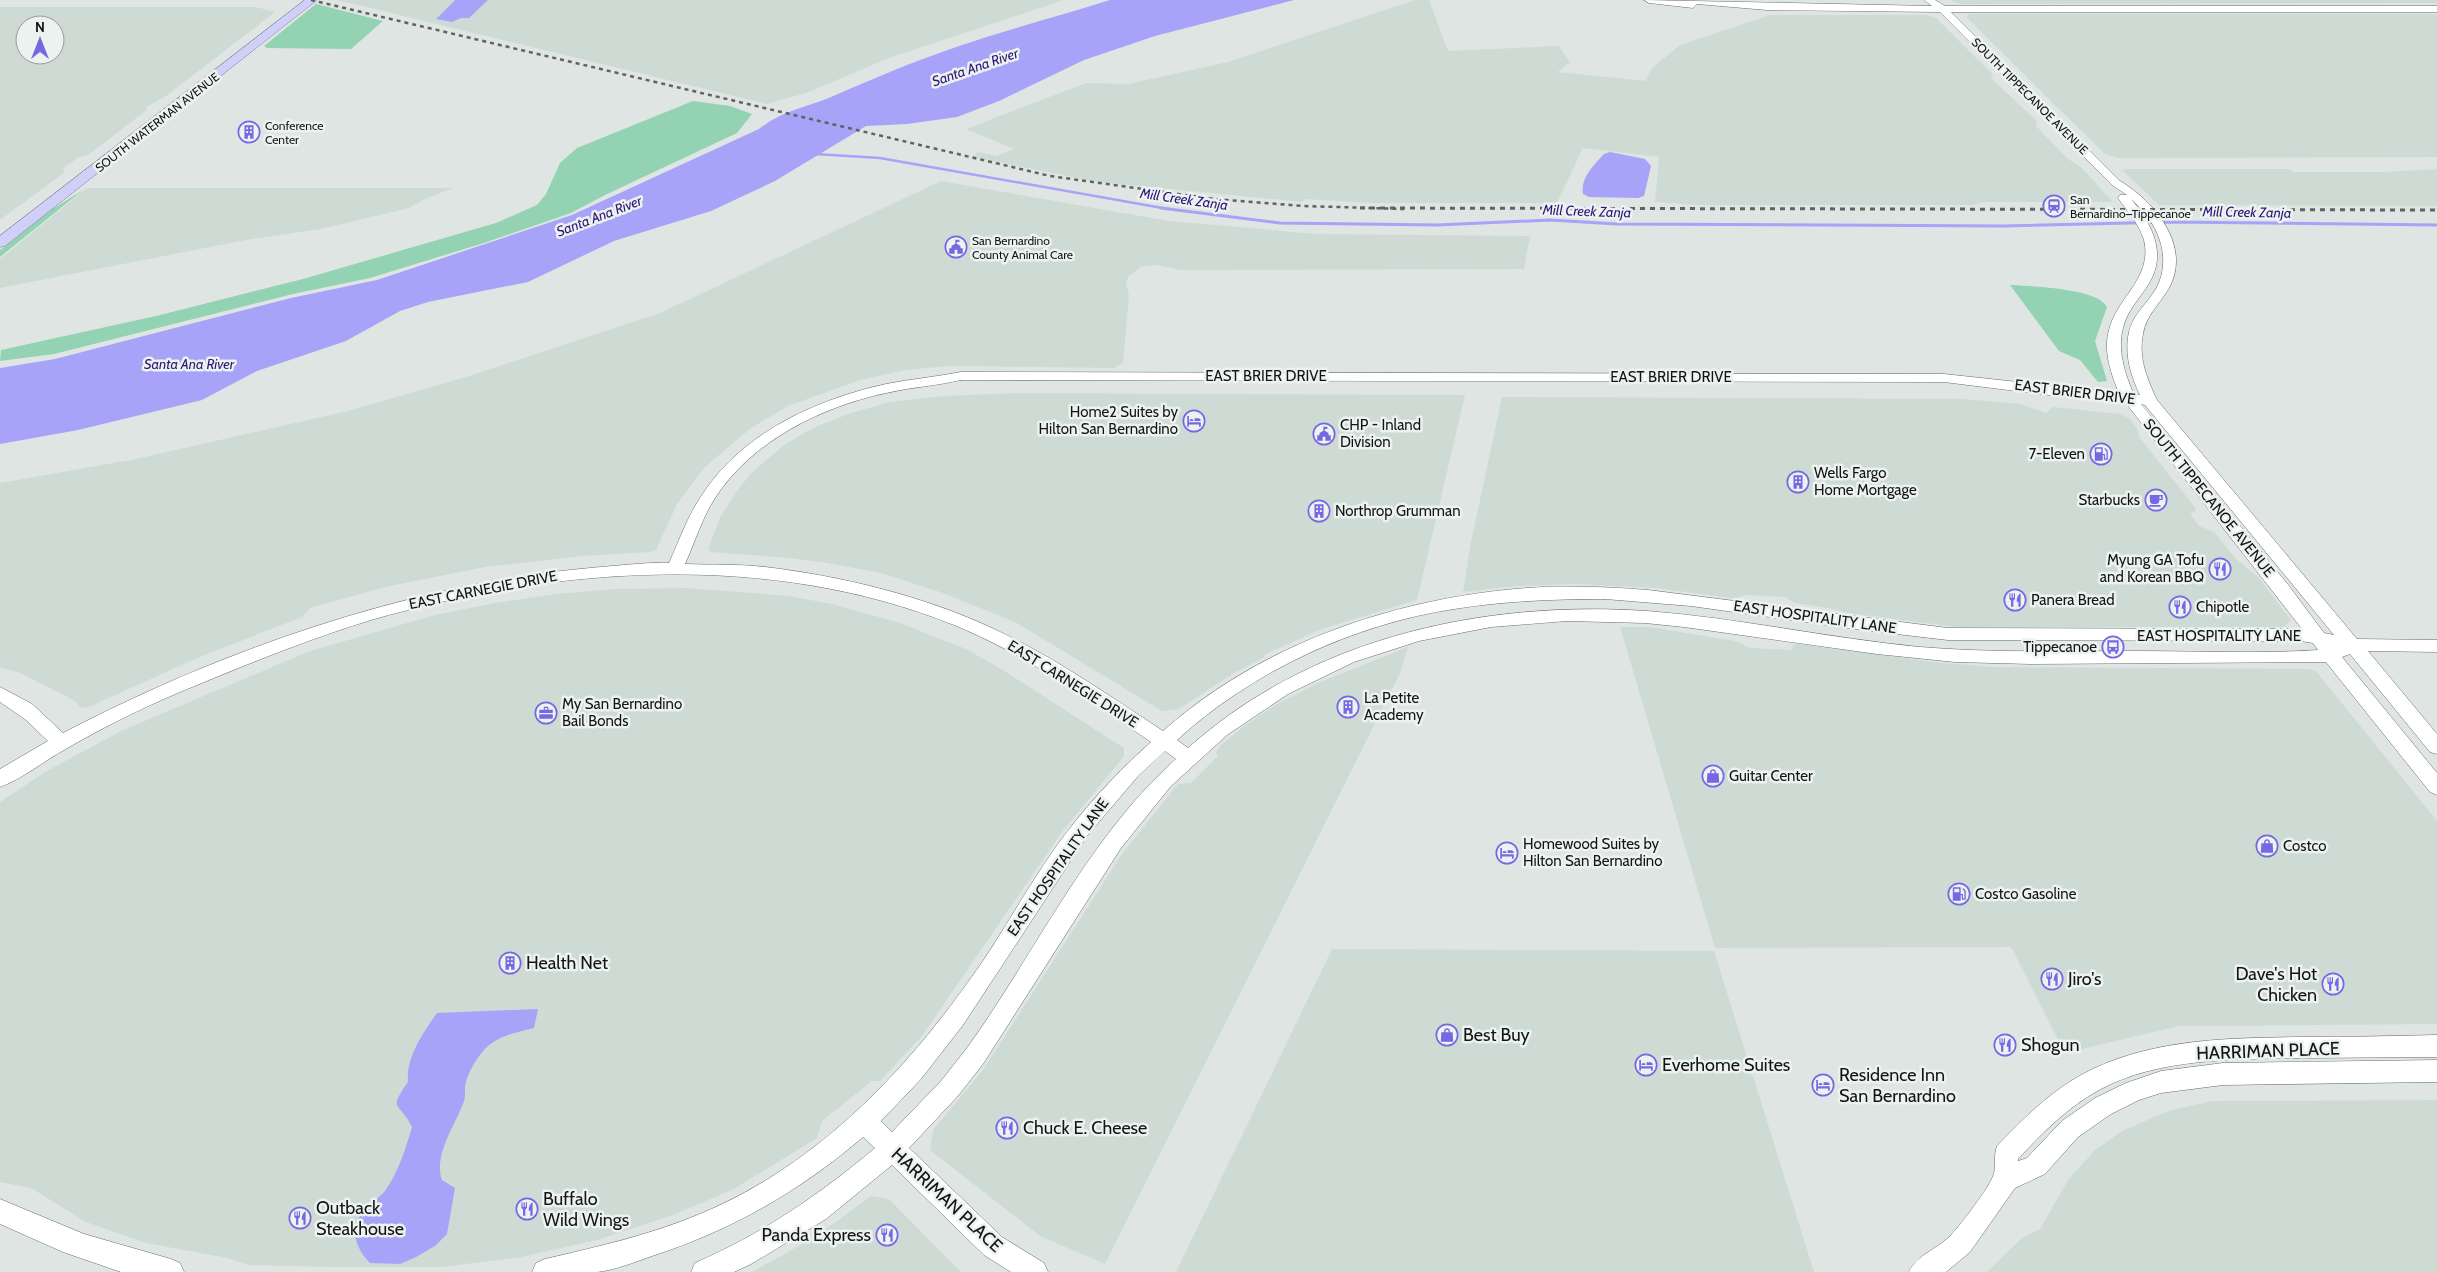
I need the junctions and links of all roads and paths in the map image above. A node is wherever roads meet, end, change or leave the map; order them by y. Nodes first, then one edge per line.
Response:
1 (300, 0) edge
2 (312, 0) edge
3 (1649, 0) edge
4 (1682, 0) edge
5 (1929, 0) edge
6 (1942, 5) edge
7 (2437, 9) edge
8 (2116, 183) junction
9 (0, 231) edge
10 (0, 242) edge
11 (2128, 302) junction
12 (2147, 307) junction
13 (2137, 402) junction
14 (675, 568) junction
15 (2319, 638) junction
16 (2353, 645) junction
17 (2437, 646) edge
18 (2331, 655) junction
19 (0, 694) edge
20 (1161, 740) junction
21 (60, 742) junction
22 (2437, 747) edge
23 (1188, 757) junction
24 (0, 779) edge
25 (2437, 787) edge
26 (2437, 1046) edge
27 (2437, 1071) edge
28 (864, 1122) junction
29 (891, 1149) junction
30 (2006, 1179) junction
31 (0, 1211) edge
32 (171, 1272) edge
33 (545, 1272) edge
34 (704, 1272) edge
35 (1035, 1272) edge
36 (1922, 1272) edge

1 - 9 main road, SOUTH WATERMAN AVENUE
2 - 10 main road, SOUTH WATERMAN AVENUE
3 - 6 main road
4 - 6 main road
5 - 6 main road, SOUTH TIPPECANOE AVENUE
6 - 7 main road
6 - 8 main road, SOUTH TIPPECANOE AVENUE
8 - 11 main road, SOUTH TIPPECANOE AVENUE
8 - 12 main road, SOUTH TIPPECANOE AVENUE
11 - 12 main road
11 - 13 main road, SOUTH TIPPECANOE AVENUE
12 - 13 main road, SOUTH TIPPECANOE AVENUE
13 - 14 main road, EAST BRIER DRIVE
13 - 15 main road, SOUTH TIPPECANOE AVENUE
13 - 16 main road, SOUTH TIPPECANOE AVENUE
14 - 20 main road, EAST CARNEGIE DRIVE
14 - 21 main road, EAST CARNEGIE DRIVE
15 - 16 main road, EAST HOSPITALITY LANE
15 - 18 main road, SOUTH TIPPECANOE AVENUE
15 - 20 main road, EAST HOSPITALITY LANE
16 - 17 main road
16 - 18 main road, EAST HOSPITALITY LANE
16 - 22 main road, SOUTH TIPPECANOE AVENUE
18 - 23 main road, EAST HOSPITALITY LANE
18 - 25 main road, SOUTH TIPPECANOE AVENUE
19 - 21 main road
20 - 23 main road, EAST CARNEGIE DRIVE
20 - 28 main road, EAST HOSPITALITY LANE
21 - 24 main road, EAST CARNEGIE DRIVE
23 - 29 main road, EAST HOSPITALITY LANE
26 - 30 main road, HARRIMAN PLACE
27 - 30 main road, HARRIMAN PLACE
28 - 29 main road, HARRIMAN PLACE
28 - 33 main road, EAST HOSPITALITY LANE
29 - 34 main road, EAST HOSPITALITY LANE
29 - 35 main road, HARRIMAN PLACE
30 - 36 main road
31 - 32 main road

